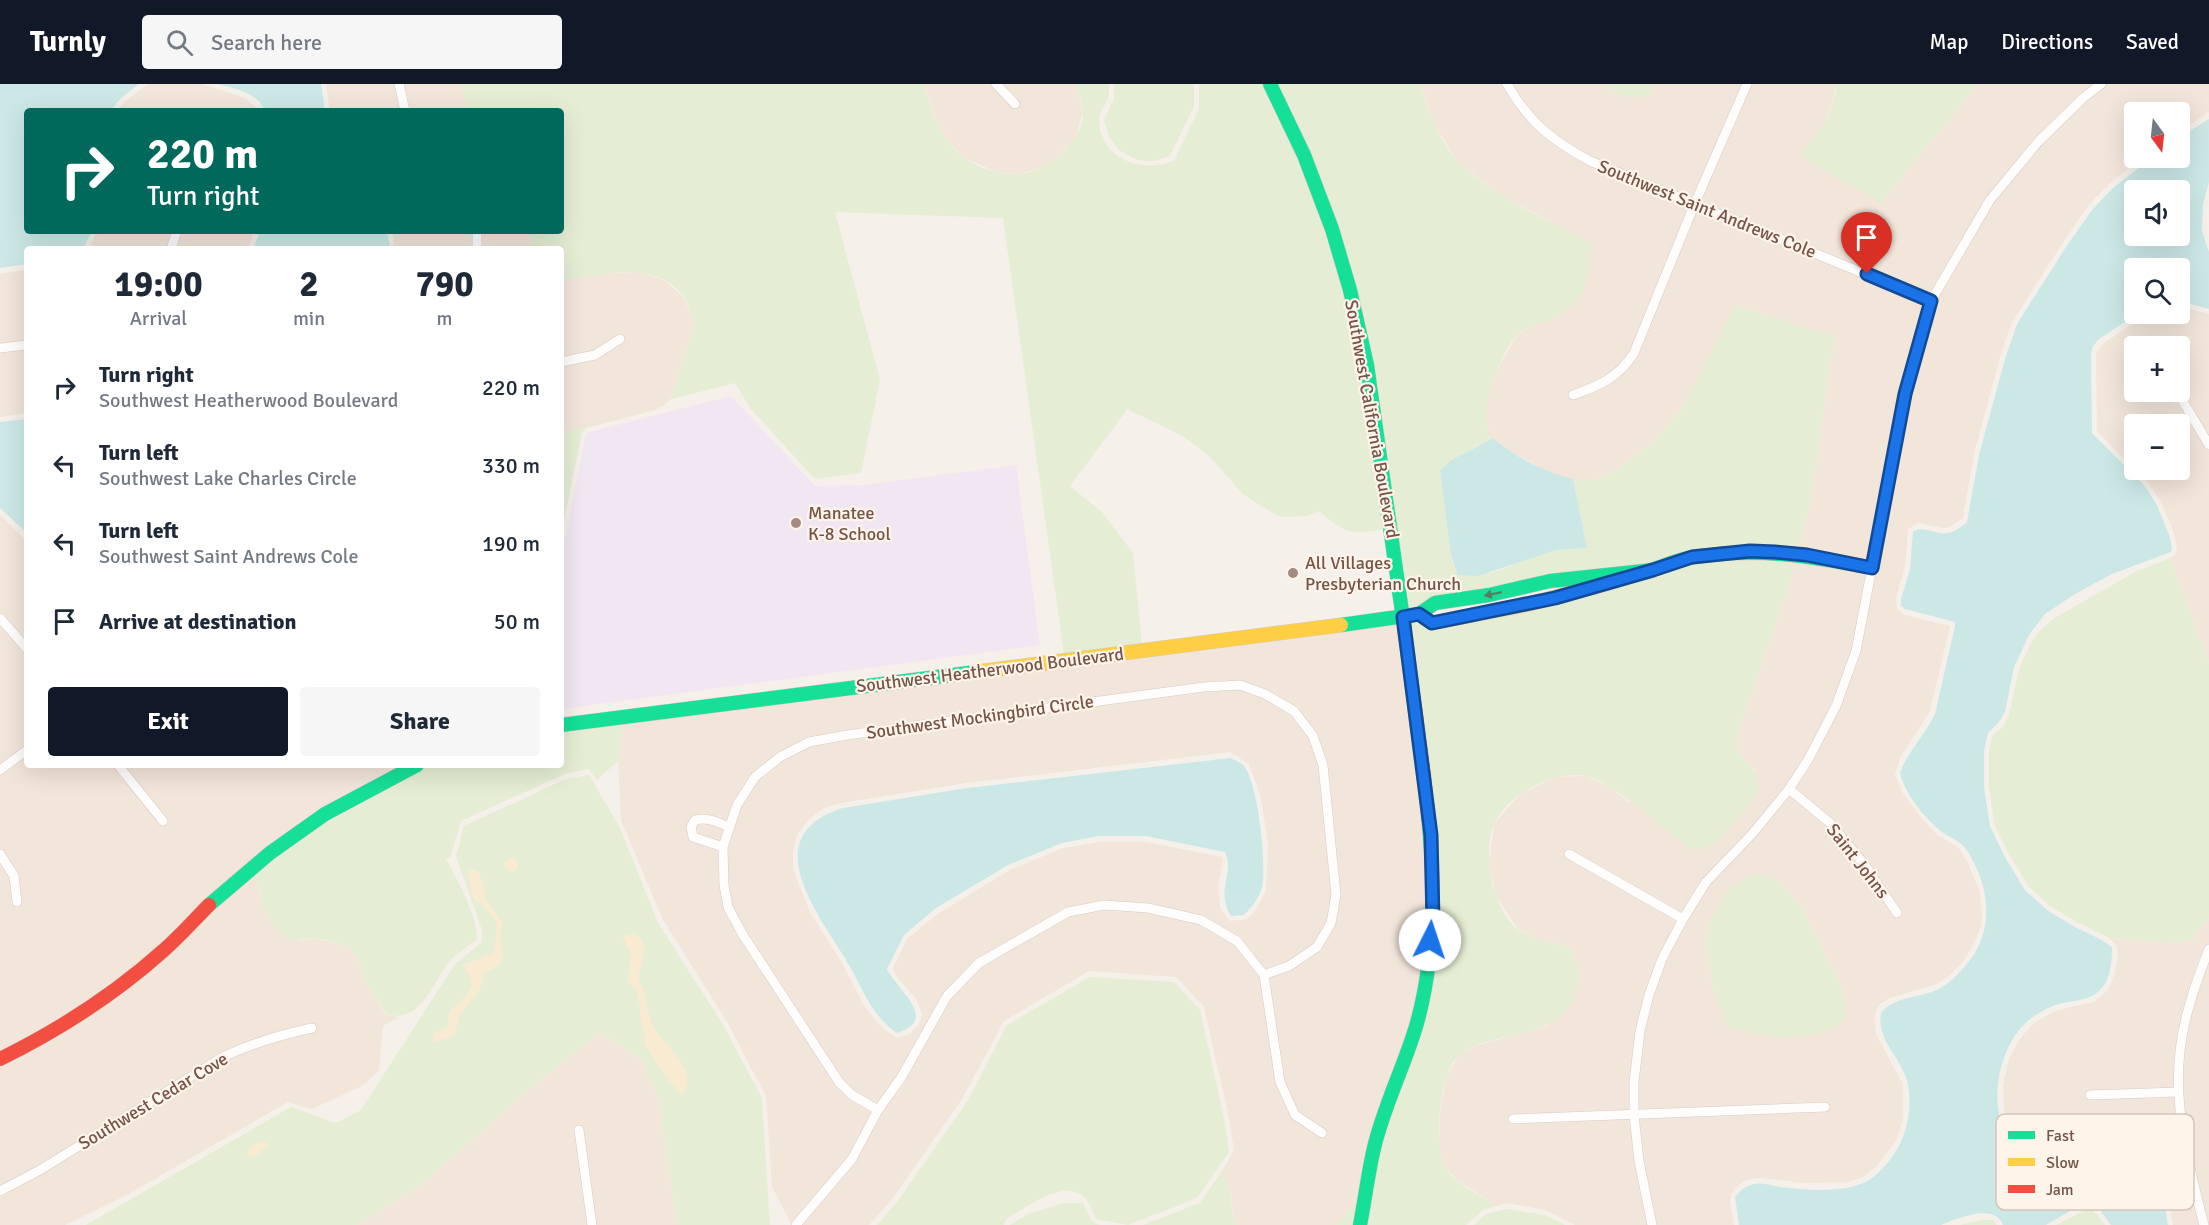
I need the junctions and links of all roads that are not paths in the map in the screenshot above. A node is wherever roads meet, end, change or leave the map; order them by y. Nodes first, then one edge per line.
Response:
1 (399, 84) edge
2 (996, 84) edge
3 (1270, 84) edge
4 (1507, 84) edge
5 (1747, 84) edge
6 (2101, 84) edge
7 (1015, 104) dead end
8 (404, 108) edge
9 (1695, 204) junction
10 (1931, 301) junction
11 (620, 339) dead end
12 (24, 345) edge
13 (0, 348) edge
14 (564, 361) edge
15 (1573, 395) dead end
16 (2183, 402) edge
17 (2209, 445) edge
18 (1872, 568) junction
19 (1653, 570) junction
20 (1535, 585) junction
21 (1539, 602) junction
22 (1419, 614) junction
23 (1403, 617) junction
24 (0, 618) edge
25 (24, 646) edge
26 (564, 725) edge
27 (24, 752) edge
28 (120, 768) edge
29 (411, 768) edge
30 (0, 770) edge
31 (1789, 789) junction
32 (163, 821) dead end
33 (729, 827) junction
34 (723, 847) junction
35 (0, 854) edge
36 (1569, 855) dead end
37 (17, 902) dead end
38 (1897, 913) dead end
39 (1683, 919) junction
40 (2209, 949) edge
41 (1264, 975) junction
42 (312, 1028) dead end
43 (0, 1059) edge
44 (2178, 1092) junction
45 (2090, 1095) dead end
46 (1824, 1107) dead end
47 (878, 1110) junction
48 (2181, 1114) edge
49 (1634, 1115) junction
50 (1513, 1119) dead end
51 (579, 1130) dead end
52 (1322, 1133) dead end
53 (2194, 1182) edge
54 (0, 1191) edge
55 (592, 1225) edge
56 (796, 1225) edge
57 (1360, 1225) edge
58 (1652, 1225) edge
59 (2204, 1225) edge

1 - 8 street
2 - 7 street
3 - 23 street, Southwest California Boulevard
4 - 9 street, Southwest Saint Andrews Cole
5 - 9 street
6 - 10 street
9 - 10 street, Southwest Saint Andrews Cole
9 - 15 street
10 - 18 street
11 - 14 street
12 - 13 street
16 - 17 street
18 - 19 street, Southwest Heatherwood Boulevard
18 - 31 street
19 - 20 street, Southwest Heatherwood Boulevard
19 - 21 street, Southwest Heatherwood Boulevard
20 - 21 street
20 -> 22 street, Southwest Heatherwood Boulevard
21 - 22 street, Southwest Heatherwood Boulevard
22 - 23 street, Southwest Heatherwood Boulevard
23 - 26 street, Southwest Heatherwood Boulevard
23 - 57 street, Southwest California Boulevard
24 - 25 street
27 - 30 street
28 - 32 street
29 - 43 street
31 - 38 street, Saint Johns
31 - 39 street
33 - 34 street, Southwest Mockingbird Circle
33 - 34 street
33 - 41 street, Southwest Mockingbird Circle
34 - 47 street, Southwest Mockingbird Circle
35 - 37 street
36 - 39 street
39 - 49 street
40 - 44 street
41 - 47 street
41 - 52 street
42 - 54 street, Southwest Cedar Cove
44 - 45 street
44 - 48 street
46 - 49 street
47 - 56 street
49 - 50 street
49 - 58 street
51 - 55 street
53 - 59 street

